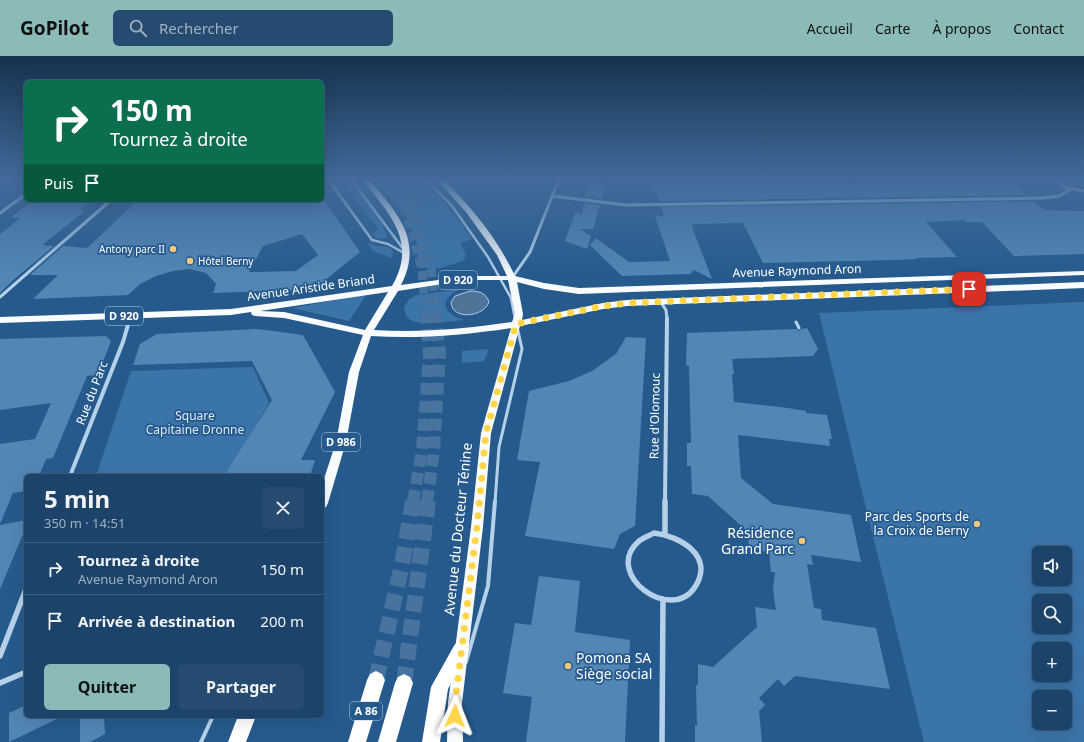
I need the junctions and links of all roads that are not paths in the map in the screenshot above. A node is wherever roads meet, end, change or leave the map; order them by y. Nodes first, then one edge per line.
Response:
1 (98, 211) edge
2 (352, 211) edge
3 (374, 211) edge
4 (392, 211) edge
5 (456, 211) edge
6 (470, 211) edge
7 (546, 211) edge
8 (407, 255) junction
9 (1084, 273) edge
10 (499, 278) junction
11 (512, 278) junction
12 (1084, 285) edge
13 (396, 288) junction
14 (0, 297) edge
15 (660, 301) junction
16 (231, 312) junction
17 (131, 316) junction
18 (0, 320) edge
19 (796, 322) dead end
20 (516, 324) junction
21 (800, 328) dead end
22 (367, 333) junction
23 (71, 474) edge
24 (324, 496) edge
25 (665, 533) junction
26 (24, 595) edge
27 (663, 599) junction
28 (0, 656) edge
29 (463, 658) junction
30 (24, 673) edge
31 (463, 674) dead end
32 (376, 680) tunnel mouth
33 (404, 683) tunnel mouth
34 (0, 684) edge
35 (455, 703) junction
36 (212, 718) edge
37 (246, 718) edge
38 (452, 738) edge
39 (201, 742) edge
40 (237, 742) edge
41 (357, 742) edge
42 (388, 742) edge
43 (431, 742) edge
44 (662, 742) edge

1 - 14 street
2 - 8 lane
3 - 8 lane
4 - 8 main road, D 986
5 - 10 lane
6 - 11 main road, Avenue du Docteur Ténine
7 - 11 street
8 - 13 main road, D 986
9 - 11 main road, Avenue Raymond Aron / D 920
10 - 11 main road, D 920
10 - 13 main road, D 920
10 - 20 lane
11 - 20 main road, Avenue du Docteur Ténine
12 - 15 main road, Avenue Raymond Aron / D 920
13 - 16 main road, Avenue Aristide Briand / D 920
13 - 22 main road, D 986
15 - 20 main road, Avenue Raymond Aron / D 920
15 - 25 street, Rue d'Olomouc
16 - 17 main road, Avenue Aristide Briand / D 920
16 - 22 main road, Avenue Aristide Briand / D 920
17 - 18 main road, Avenue Aristide Briand / D 920
17 - 23 street, Rue du Parc
19 - 21 lane
20 - 22 main road, D 920
20 - 29 main road, Avenue du Docteur Ténine
20 - 29 lane
22 - 24 main road, D 986
25 - 27 street
25 - 27 street
26 - 28 street
27 - 44 street
29 - 35 main road, Avenue du Docteur Ténine
29 - 43 highway
30 - 34 street
31 - 35 lane
32 - 41 highway, A 86
33 - 42 highway, A 86
35 - 38 main road, Avenue du Docteur Ténine
36 - 39 lane
37 - 40 highway

